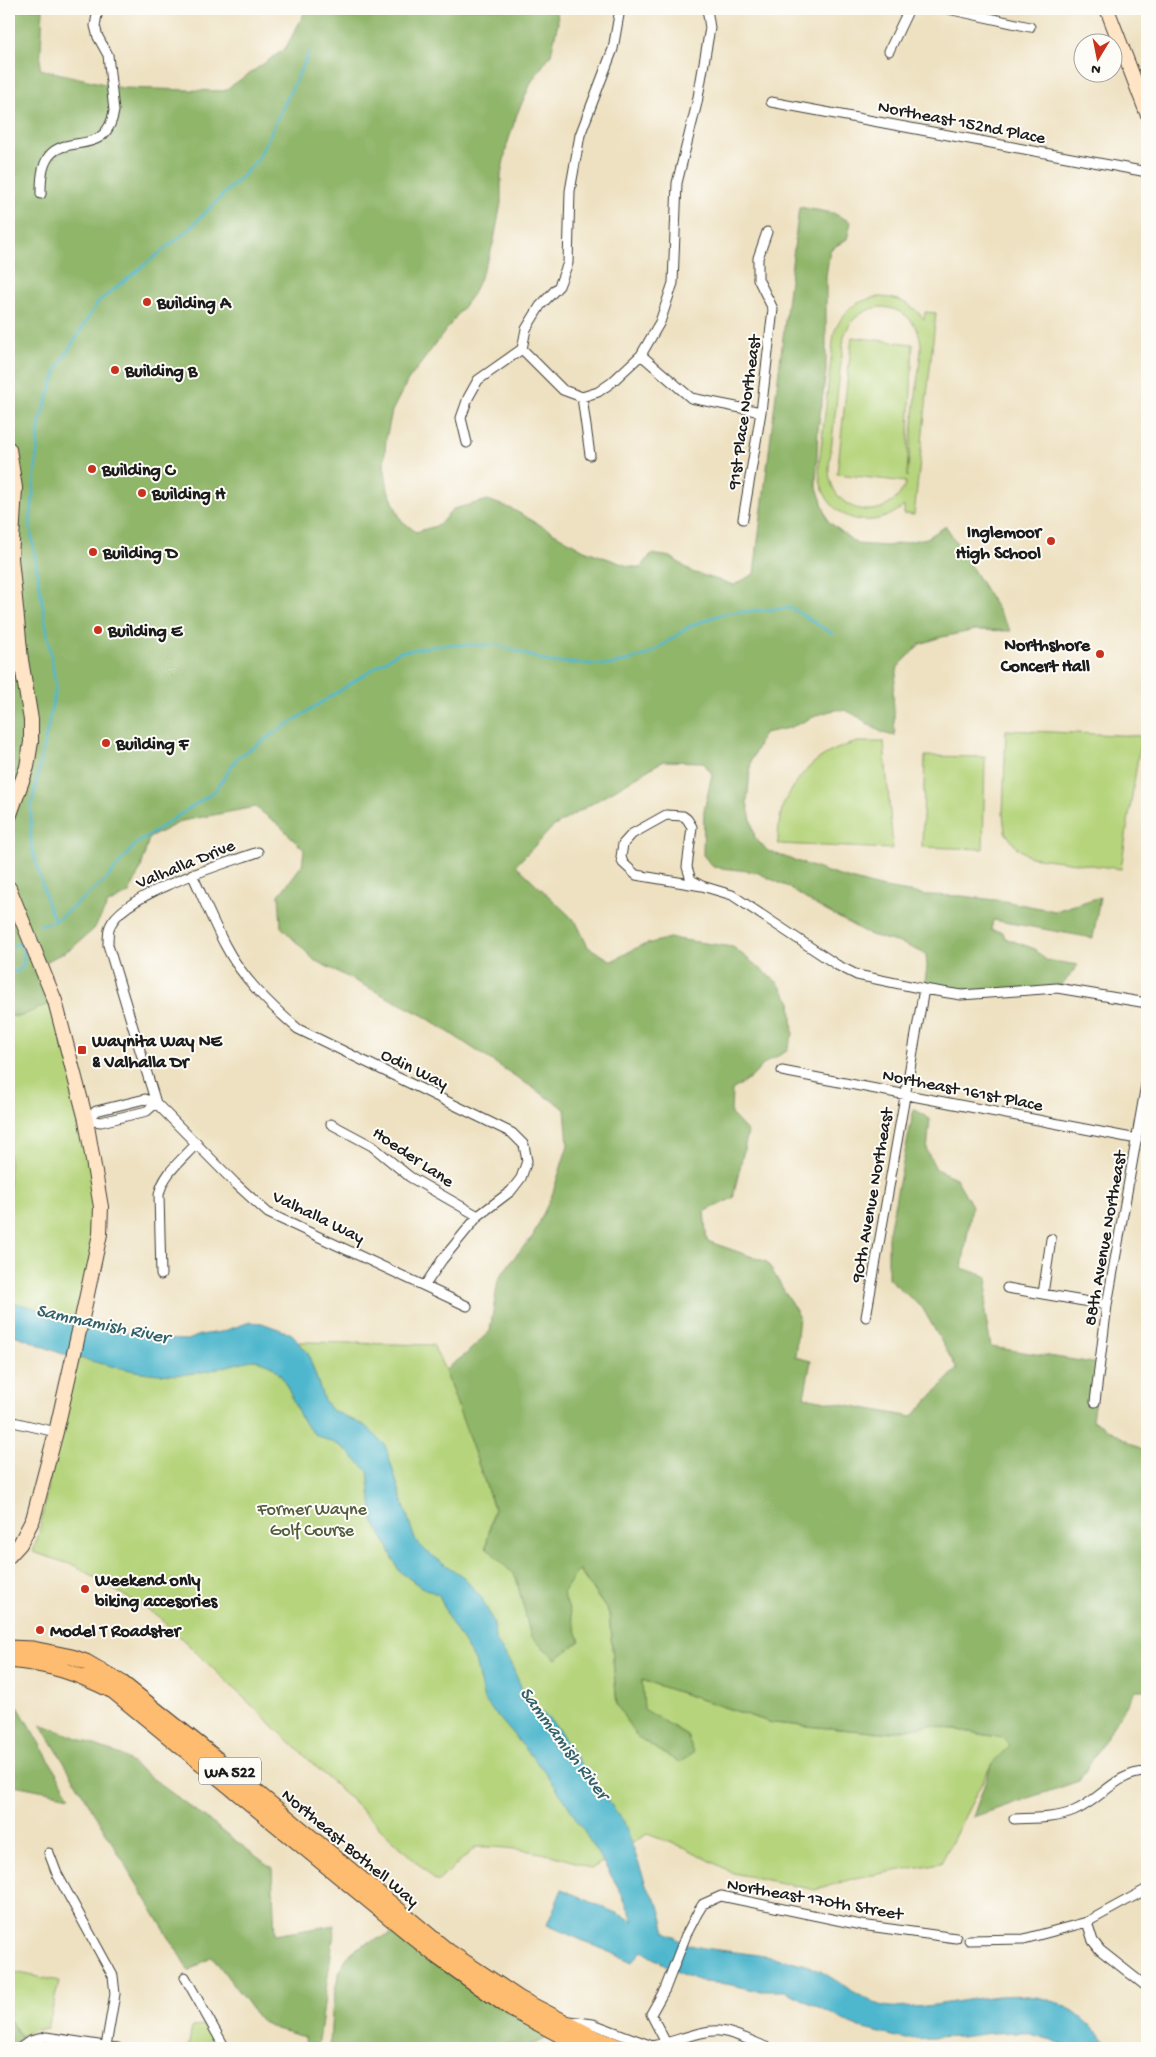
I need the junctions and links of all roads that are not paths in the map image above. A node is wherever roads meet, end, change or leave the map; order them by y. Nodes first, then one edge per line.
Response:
1 (98, 9) edge
2 (631, 9) edge
3 (707, 9) edge
4 (909, 9) edge
5 (948, 9) edge
6 (1107, 9) edge
7 (620, 10) edge
8 (1030, 27) dead end
9 (889, 52) dead end
10 (771, 102) dead end
11 (1147, 113) edge
12 (1147, 172) edge
13 (41, 194) dead end
14 (767, 232) dead end
15 (522, 349) junction
16 (641, 355) junction
17 (582, 397) junction
18 (761, 412) junction
19 (467, 443) dead end
20 (9, 450) edge
21 (590, 456) dead end
22 (743, 519) dead end
23 (9, 817) edge
24 (258, 852) dead end
25 (192, 874) junction
26 (702, 886) junction
27 (9, 888) edge
28 (924, 990) junction
29 (1147, 1002) edge
30 (782, 1071) dead end
31 (1147, 1079) edge
32 (904, 1094) junction
33 (156, 1103) junction
34 (86, 1120) junction
35 (331, 1124) dead end
36 (1137, 1140) junction
37 (197, 1143) junction
38 (478, 1216) junction
39 (1051, 1239) dead end
40 (161, 1275) dead end
41 (425, 1285) junction
42 (1008, 1288) dead end
43 (1043, 1294) junction
44 (1107, 1305) junction
45 (468, 1306) dead end
46 (866, 1317) dead end
47 (1095, 1402) dead end
48 (9, 1421) edge
49 (56, 1432) junction
50 (9, 1556) edge
51 (9, 1648) edge
52 (9, 1660) edge
53 (204, 1767) junction
54 (1147, 1772) edge
55 (256, 1793) junction
56 (1014, 1819) dead end
57 (49, 1853) dead end
58 (1147, 1889) edge
59 (1087, 1922) junction
60 (956, 1938) dead end
61 (968, 1940) dead end
62 (184, 1977) dead end
63 (1147, 1987) edge
64 (560, 2020) junction
65 (670, 2045) edge
66 (106, 2046) junction
67 (20, 2048) edge
68 (118, 2048) edge
69 (225, 2048) edge
70 (585, 2048) edge
71 (622, 2048) edge
72 (768, 2048) edge

1 - 13 street
2 - 7 street
3 - 16 street
4 - 9 street
5 - 8 street
6 - 11 main road
7 - 15 street
10 - 12 street, Northeast 152nd Place
14 - 18 street, 91st Place Northeast
15 - 17 street
15 - 19 street
16 - 17 street
16 - 18 street
17 - 21 street
18 - 22 street, 91st Place Northeast
20 - 23 main road
24 - 25 street, Valhalla Drive
25 - 33 street, Valhalla Drive
25 - 38 street, Odin Way
26 - 26 street
26 - 28 street
27 - 34 main road
28 - 29 street
28 - 32 street, 90th Avenue Northeast
30 - 32 street, Northeast 161st Place
31 - 36 street, 88th Avenue Northeast
32 - 36 street, Northeast 161st Place
32 - 46 street, 90th Avenue Northeast
33 - 34 street
33 - 37 street, Valhalla Way
34 - 49 main road
35 - 38 street, Hoeder Lane
36 - 44 street, 88th Avenue Northeast
37 - 40 street
37 - 41 street, Valhalla Way
38 - 41 street, Odin Way
39 - 43 street
41 - 45 street, Valhalla Way
42 - 43 street
43 - 44 street
44 - 47 street, 88th Avenue Northeast
48 - 49 street
49 - 50 main road
51 - 55 main road, Northeast Bothell Way / WA 522
52 - 53 main road, Northeast Bothell Way / WA 522
53 - 55 main road
53 - 70 main road, Northeast Bothell Way / WA 522
54 - 56 street
55 - 64 main road, Northeast Bothell Way / WA 522
57 - 66 street
58 - 59 street
59 - 61 street
59 - 63 street
60 - 65 street, Northeast 170th Street
62 - 69 street
64 - 65 street
64 - 71 main road, Northeast Bothell Way / WA 522
65 - 72 street
66 - 67 street
66 - 68 street

